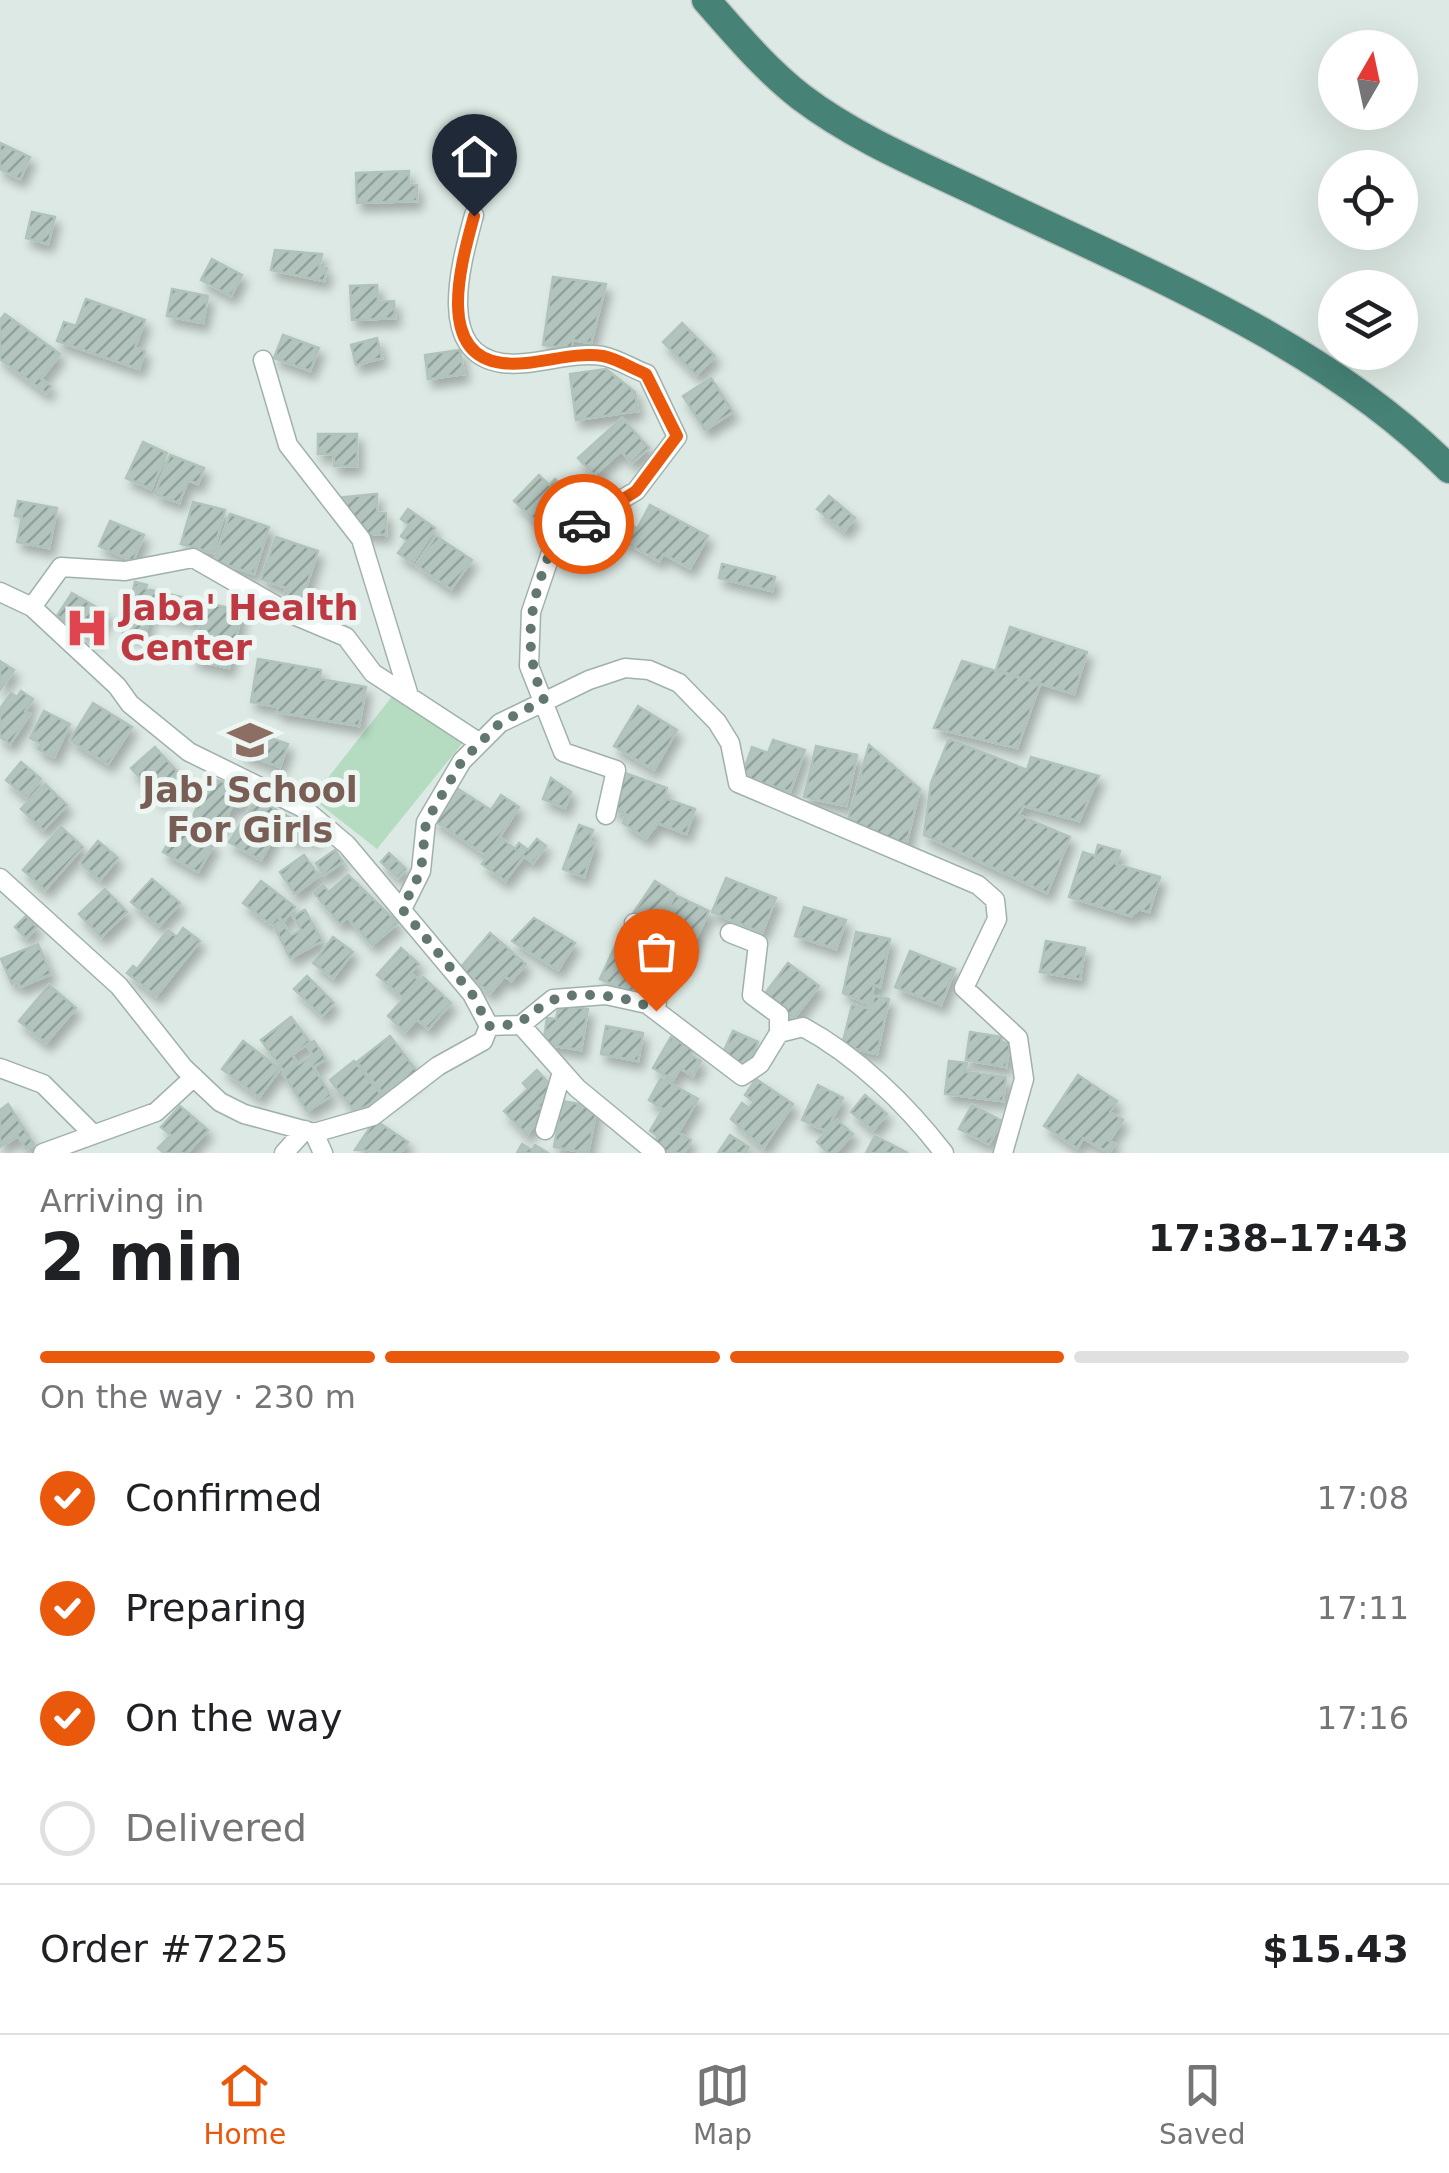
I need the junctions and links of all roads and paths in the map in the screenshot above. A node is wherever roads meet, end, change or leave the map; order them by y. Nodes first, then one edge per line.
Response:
1 (706, 0) edge
2 (474, 216) dead end
3 (263, 360) dead end
4 (1449, 470) edge
5 (0, 592) edge
6 (32, 607) junction
7 (409, 696) junction
8 (544, 700) junction
9 (480, 743) junction
10 (606, 815) dead end
11 (0, 878) edge
12 (402, 909) junction
13 (634, 923) dead end
14 (730, 933) dead end
15 (656, 1011) junction
16 (520, 1025) junction
17 (489, 1026) junction
18 (780, 1033) junction
19 (0, 1068) edge
20 (562, 1072) junction
21 (194, 1077) junction
22 (544, 1130) dead end
23 (310, 1132) junction
24 (92, 1134) junction
25 (43, 1153) edge
26 (284, 1153) edge
27 (323, 1153) edge
28 (656, 1153) edge
29 (944, 1153) edge
30 (1003, 1153) edge

1 - 4 highway
2 - 8 street
3 - 7 street
5 - 6 street
6 - 7 street
6 - 12 street
7 - 9 street
8 - 9 street
8 - 10 street
8 - 30 street
9 - 12 street
11 - 21 street
12 - 17 street
13 - 15 street
14 - 18 street
15 - 16 street
15 - 18 street
16 - 17 street
16 - 20 street
17 - 23 street
18 - 29 street
19 - 24 street
20 - 22 street
20 - 28 street
21 - 23 street
21 - 24 street
23 - 26 street
23 - 27 street
24 - 25 street

